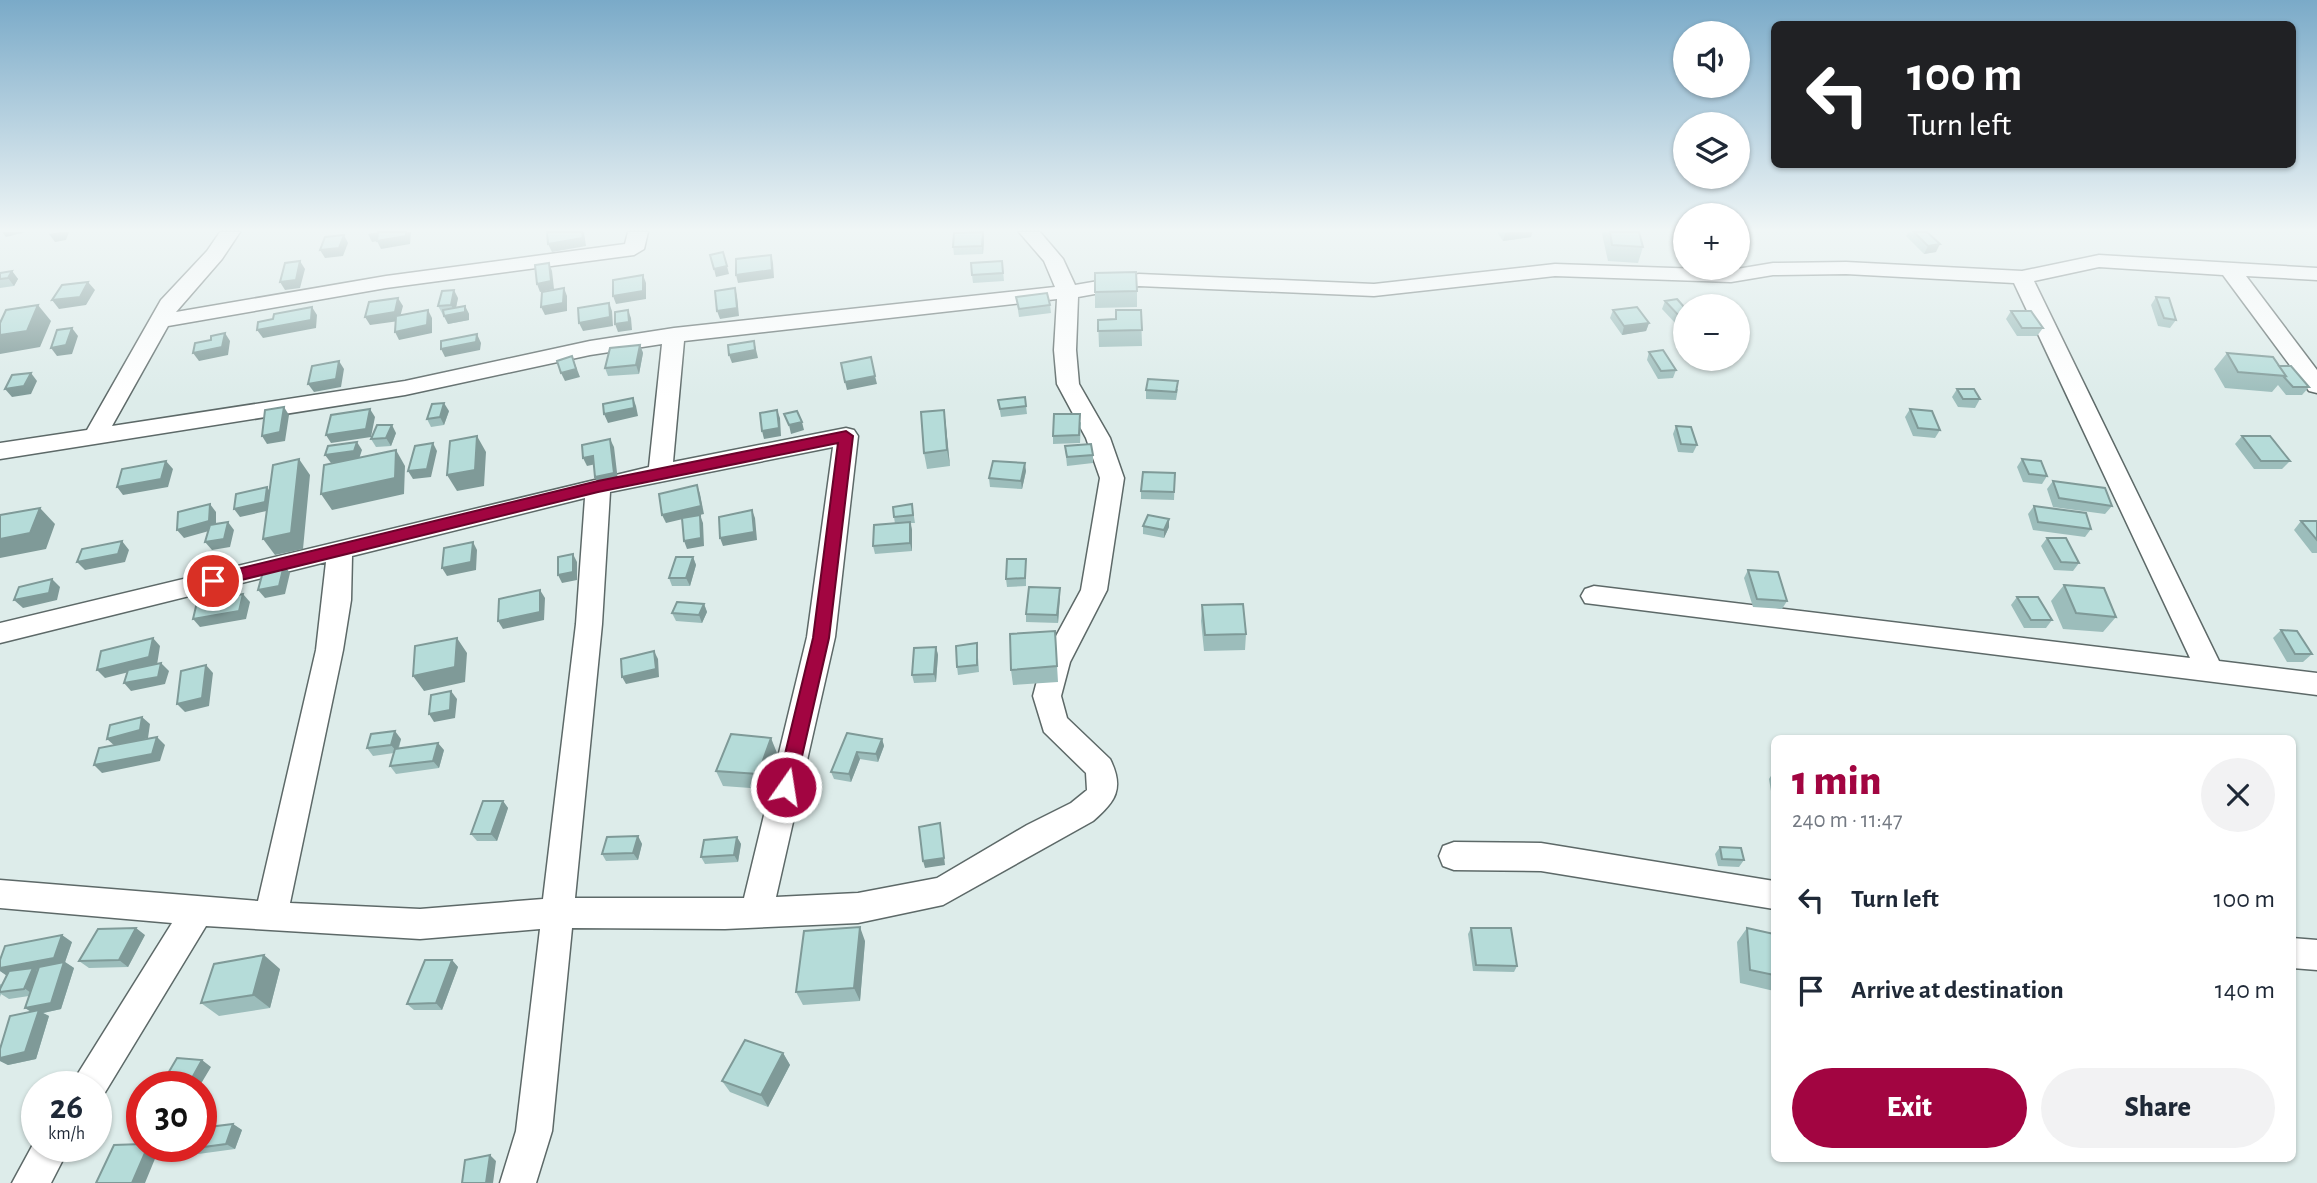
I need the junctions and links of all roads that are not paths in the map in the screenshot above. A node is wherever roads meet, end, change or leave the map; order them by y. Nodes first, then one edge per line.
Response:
1 (184, 287) edge
2 (360, 287) edge
3 (1066, 287) edge
4 (1096, 287) edge
5 (1308, 287) edge
6 (1399, 287) edge
7 (2027, 287) edge
8 (2243, 287) edge
9 (1068, 292) junction
10 (160, 321) junction
11 (674, 335) junction
12 (2317, 386) edge
13 (96, 434) junction
14 (0, 451) edge
15 (660, 474) junction
16 (598, 486) junction
17 (339, 548) junction
18 (1594, 596) dead end
19 (0, 633) edge
20 (2210, 671) junction
21 (2317, 684) edge
22 (1454, 856) dead end
23 (0, 894) edge
24 (1771, 895) edge
25 (198, 910) junction
26 (757, 912) junction
27 (556, 913) junction
28 (271, 917) junction
29 (2296, 953) edge
30 (2317, 955) edge
31 (99, 1071) edge
32 (42, 1162) edge
33 (30, 1183) edge
34 (518, 1183) edge

1 - 10 street
2 - 10 street
3 - 9 street
4 - 9 street
5 - 6 street
7 - 20 street
8 - 12 street
9 - 11 street
9 - 26 street
10 - 13 street
11 - 13 street
11 - 15 street
13 - 14 street
15 - 16 street
15 - 26 street
16 - 17 street
16 - 27 street
17 - 19 street
17 - 28 street
18 - 20 street
20 - 21 street
22 - 24 street
23 - 25 street
25 - 28 street
25 - 31 street
26 - 27 street
27 - 28 street
27 - 34 street
29 - 30 street
32 - 33 street

